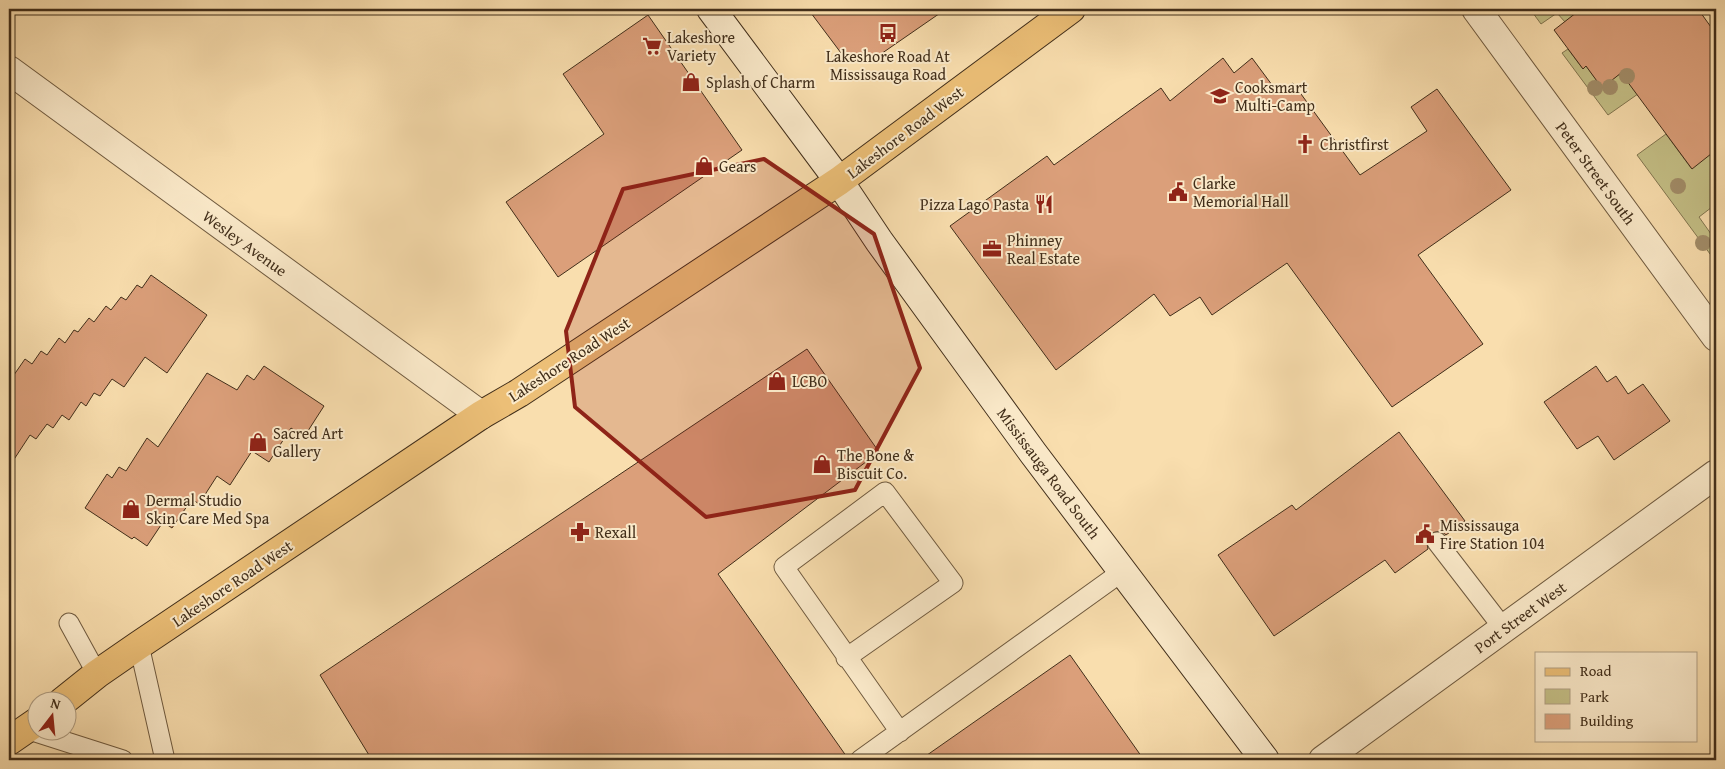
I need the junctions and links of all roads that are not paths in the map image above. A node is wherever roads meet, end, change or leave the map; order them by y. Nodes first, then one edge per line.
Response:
1 (711, 9) edge
2 (1071, 9) edge
3 (1476, 9) edge
4 (9, 70) edge
5 (839, 181) junction
6 (1716, 337) edge
7 (481, 415) junction
8 (1716, 474) edge
9 (1437, 542) dead end
10 (1123, 571) junction
11 (69, 623) dead end
12 (1504, 629) junction
13 (139, 645) junction
14 (846, 658) junction
15 (97, 674) junction
16 (74, 692) edge
17 (24, 730) edge
18 (900, 732) junction
19 (123, 760) edge
20 (165, 760) edge
21 (860, 760) edge
22 (1265, 760) edge
23 (1322, 760) edge

1 - 5 street, Mississauga Road South
2 - 5 main road, Lakeshore Road West
3 - 6 street, Peter Street South
4 - 7 street, Wesley Avenue
5 - 7 main road, Lakeshore Road West
5 - 10 street, Mississauga Road South
7 - 13 main road, Lakeshore Road West
8 - 12 street, Port Street West
9 - 12 lane
10 - 18 lane
10 - 22 street, Mississauga Road South
11 - 15 lane
12 - 23 street, Port Street West
13 - 15 main road, Lakeshore Road West
13 - 20 lane
14 - 14 lane
14 - 18 lane
15 - 16 main road, Lakeshore Road West
17 - 19 lane
18 - 21 lane

